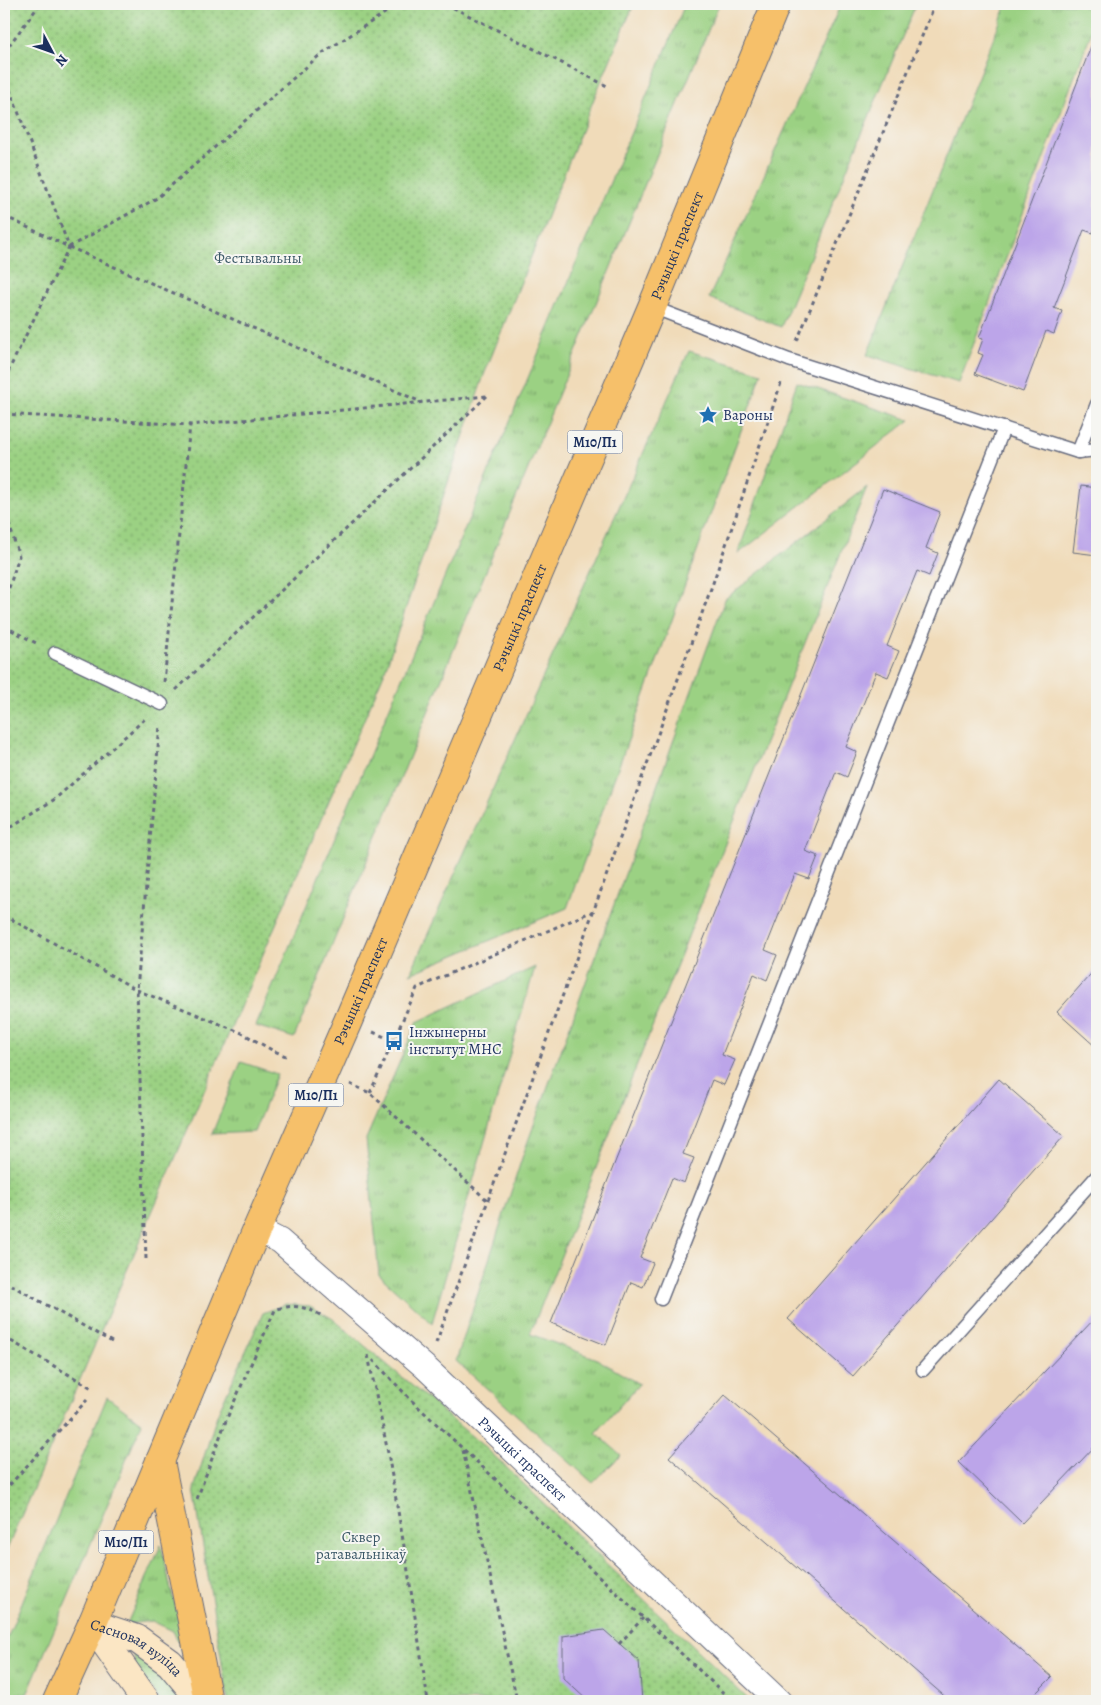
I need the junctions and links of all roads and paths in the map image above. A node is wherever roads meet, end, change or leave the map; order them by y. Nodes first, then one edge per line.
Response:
1 (40, 4) edge
2 (399, 4) edge
3 (446, 4) edge
4 (776, 4) edge
5 (935, 4) edge
6 (4, 52) edge
7 (4, 74) edge
8 (607, 86) dead end
9 (4, 216) edge
10 (69, 247) junction
11 (652, 307) junction
12 (789, 360) junction
13 (4, 380) edge
14 (423, 403) junction
15 (1097, 404) edge
16 (4, 414) edge
17 (190, 425) junction
18 (1004, 428) junction
19 (1097, 450) edge
20 (1078, 452) junction
21 (4, 508) edge
22 (4, 604) edge
23 (4, 626) edge
24 (55, 653) joint
25 (162, 704) junction
26 (4, 831) edge
27 (594, 911) junction
28 (4, 915) edge
29 (137, 990) junction
30 (288, 1056) dead end
31 (350, 1084) dead end
32 (370, 1094) junction
33 (1097, 1176) edge
34 (488, 1201) junction
35 (256, 1229) junction
36 (146, 1259) dead end
37 (4, 1281) edge
38 (661, 1299) dead end
39 (331, 1321) dead end
40 (4, 1336) edge
41 (112, 1342) dead end
42 (435, 1348) dead end
43 (363, 1350) dead end
44 (369, 1356) junction
45 (923, 1370) dead end
46 (92, 1388) dead end
47 (88, 1400) dead end
48 (463, 1449) junction
49 (160, 1461) junction
50 (4, 1491) edge
51 (197, 1500) dead end
52 (643, 1618) junction
53 (92, 1624) junction
54 (620, 1644) dead end
55 (581, 1695) dead end
56 (57, 1701) edge
57 (146, 1701) edge
58 (202, 1701) edge
59 (208, 1701) edge
60 (428, 1701) edge
61 (517, 1701) edge
62 (576, 1701) edge
63 (732, 1701) edge
64 (779, 1701) edge

1 - 6 path
2 - 10 path
3 - 8 path
4 - 11 main road, Рэчыцкі праспект / М10/П1
5 - 12 path
7 - 10 path
9 - 10 path
10 - 13 path
10 - 14 path
11 - 12 lane
11 - 35 main road, Рэчыцкі праспект / М10/П1
12 - 18 lane
12 - 27 path
14 - 17 path
14 - 25 path
15 - 20 lane
16 - 17 path
17 - 25 path
18 - 20 lane
18 - 38 lane
19 - 20 lane
21 - 22 path
23 - 24 path
24 - 25 lane
25 - 26 path
25 - 29 path
27 - 32 path
27 - 34 path
28 - 29 path
29 - 30 path
29 - 36 path
31 - 32 path
32 - 34 path
33 - 45 lane
34 - 42 path
35 - 49 main road, Рэчыцкі праспект / М10/П1
35 - 64 street, Рэчыцкі праспект
37 - 41 path
39 - 51 path
40 - 46 path
43 - 44 path
44 - 48 path
44 - 60 path
47 - 50 path
48 - 52 path
48 - 61 path
49 - 53 main road, Рэчыцкі праспект / М10/П1
49 - 59 main road
52 - 54 path
52 - 63 path
53 - 56 main road, Рэчыцкі праспект / М10/П1
53 - 57 main road, Сасновая вуліца
53 - 58 main road, Сасновая вуліца
55 - 62 path

